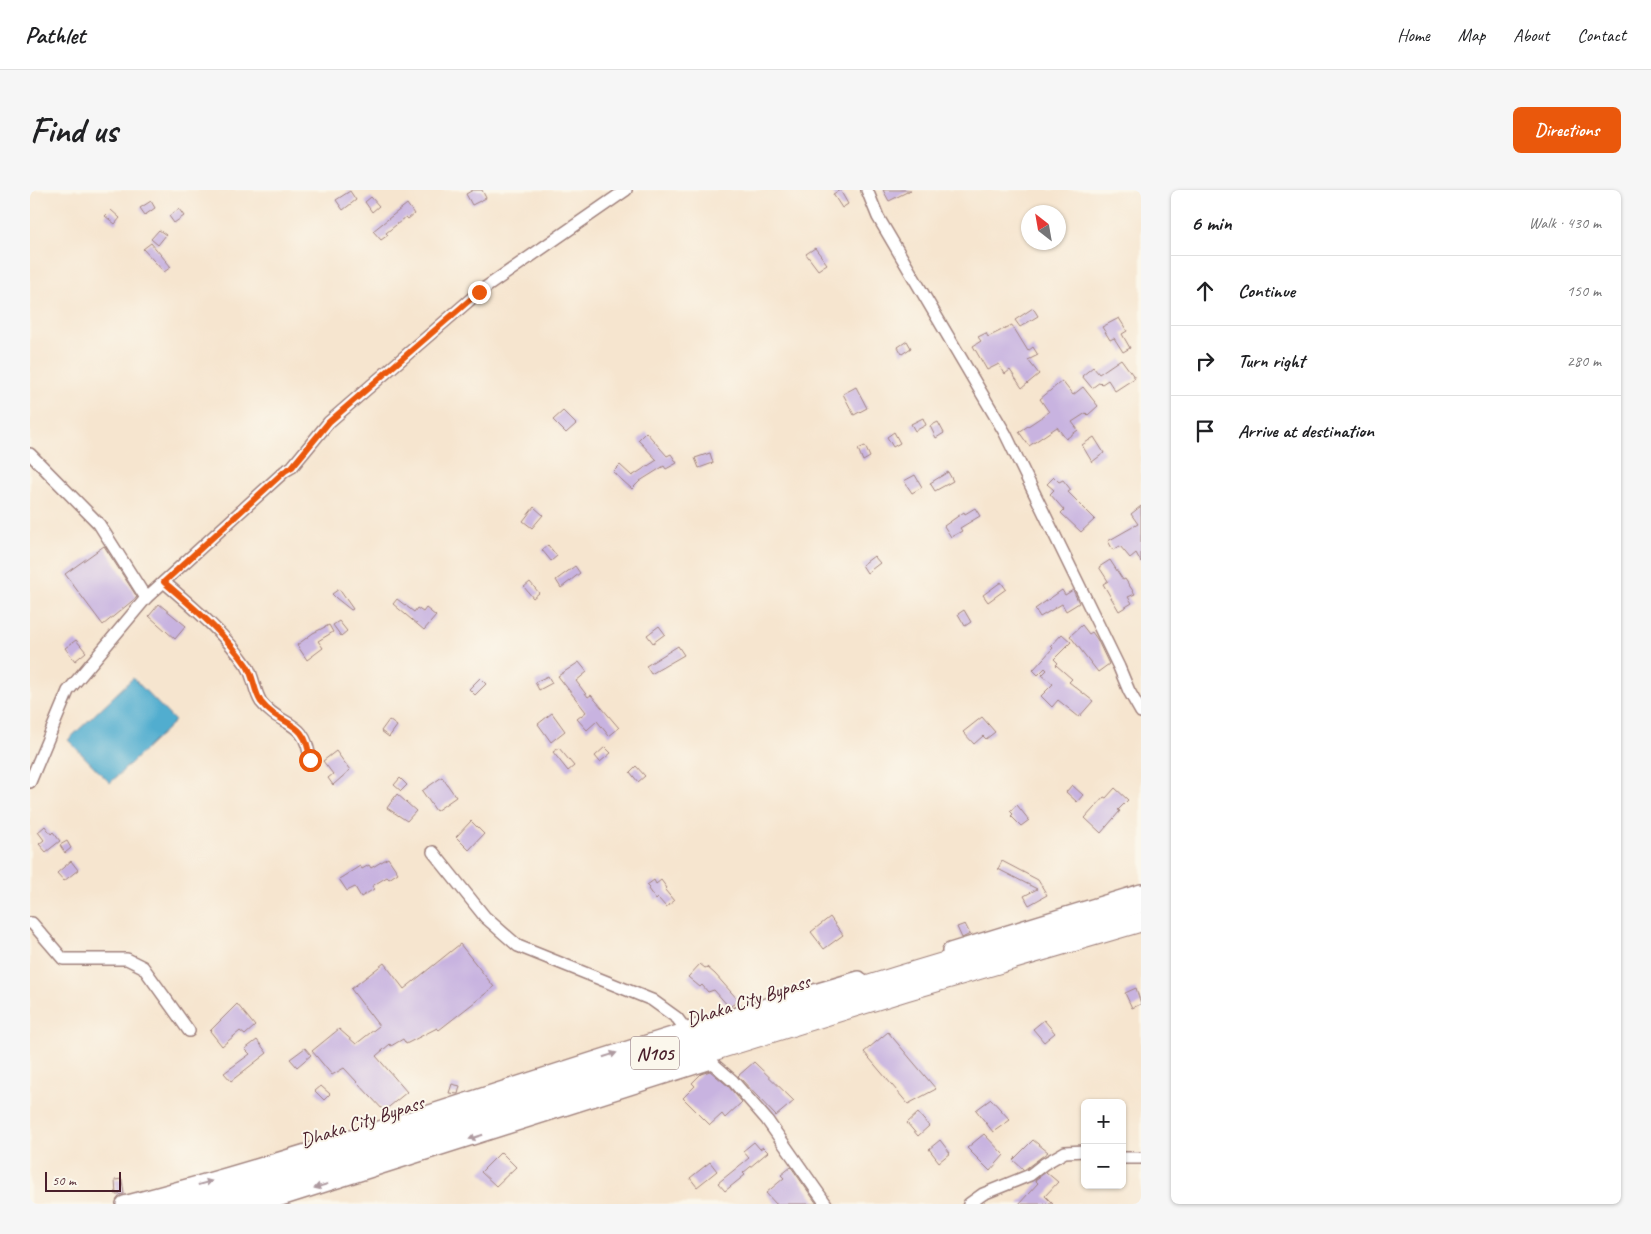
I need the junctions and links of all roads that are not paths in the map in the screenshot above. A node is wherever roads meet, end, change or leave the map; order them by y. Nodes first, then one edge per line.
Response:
1 (626, 190) edge
2 (868, 190) edge
3 (30, 454) edge
4 (164, 582) junction
5 (146, 598) junction
6 (1141, 712) edge
7 (310, 760) dead end
8 (30, 782) edge
9 (433, 852) dead end
10 (1141, 892) edge
11 (1141, 903) edge
12 (30, 922) edge
13 (1141, 922) edge
14 (1141, 931) edge
15 (686, 1030) junction
16 (189, 1031) dead end
17 (710, 1061) junction
18 (1081, 1150) edge
19 (1126, 1158) edge
20 (1141, 1158) edge
21 (124, 1204) edge
22 (170, 1204) edge
23 (220, 1204) edge
24 (262, 1204) edge
25 (826, 1204) edge
26 (969, 1204) edge

1 - 4 street
2 - 6 street
3 - 5 street
4 - 5 street
4 - 7 street
5 - 8 street
9 - 15 street
10 - 15 main road
11 - 22 highway, Dhaka City Bypass / N105
12 - 16 street
13 - 23 highway, Dhaka City Bypass / N105
14 - 17 main road
21 -> 15 main road
17 -> 24 main road
17 - 25 street
18 - 26 street
19 - 20 street

